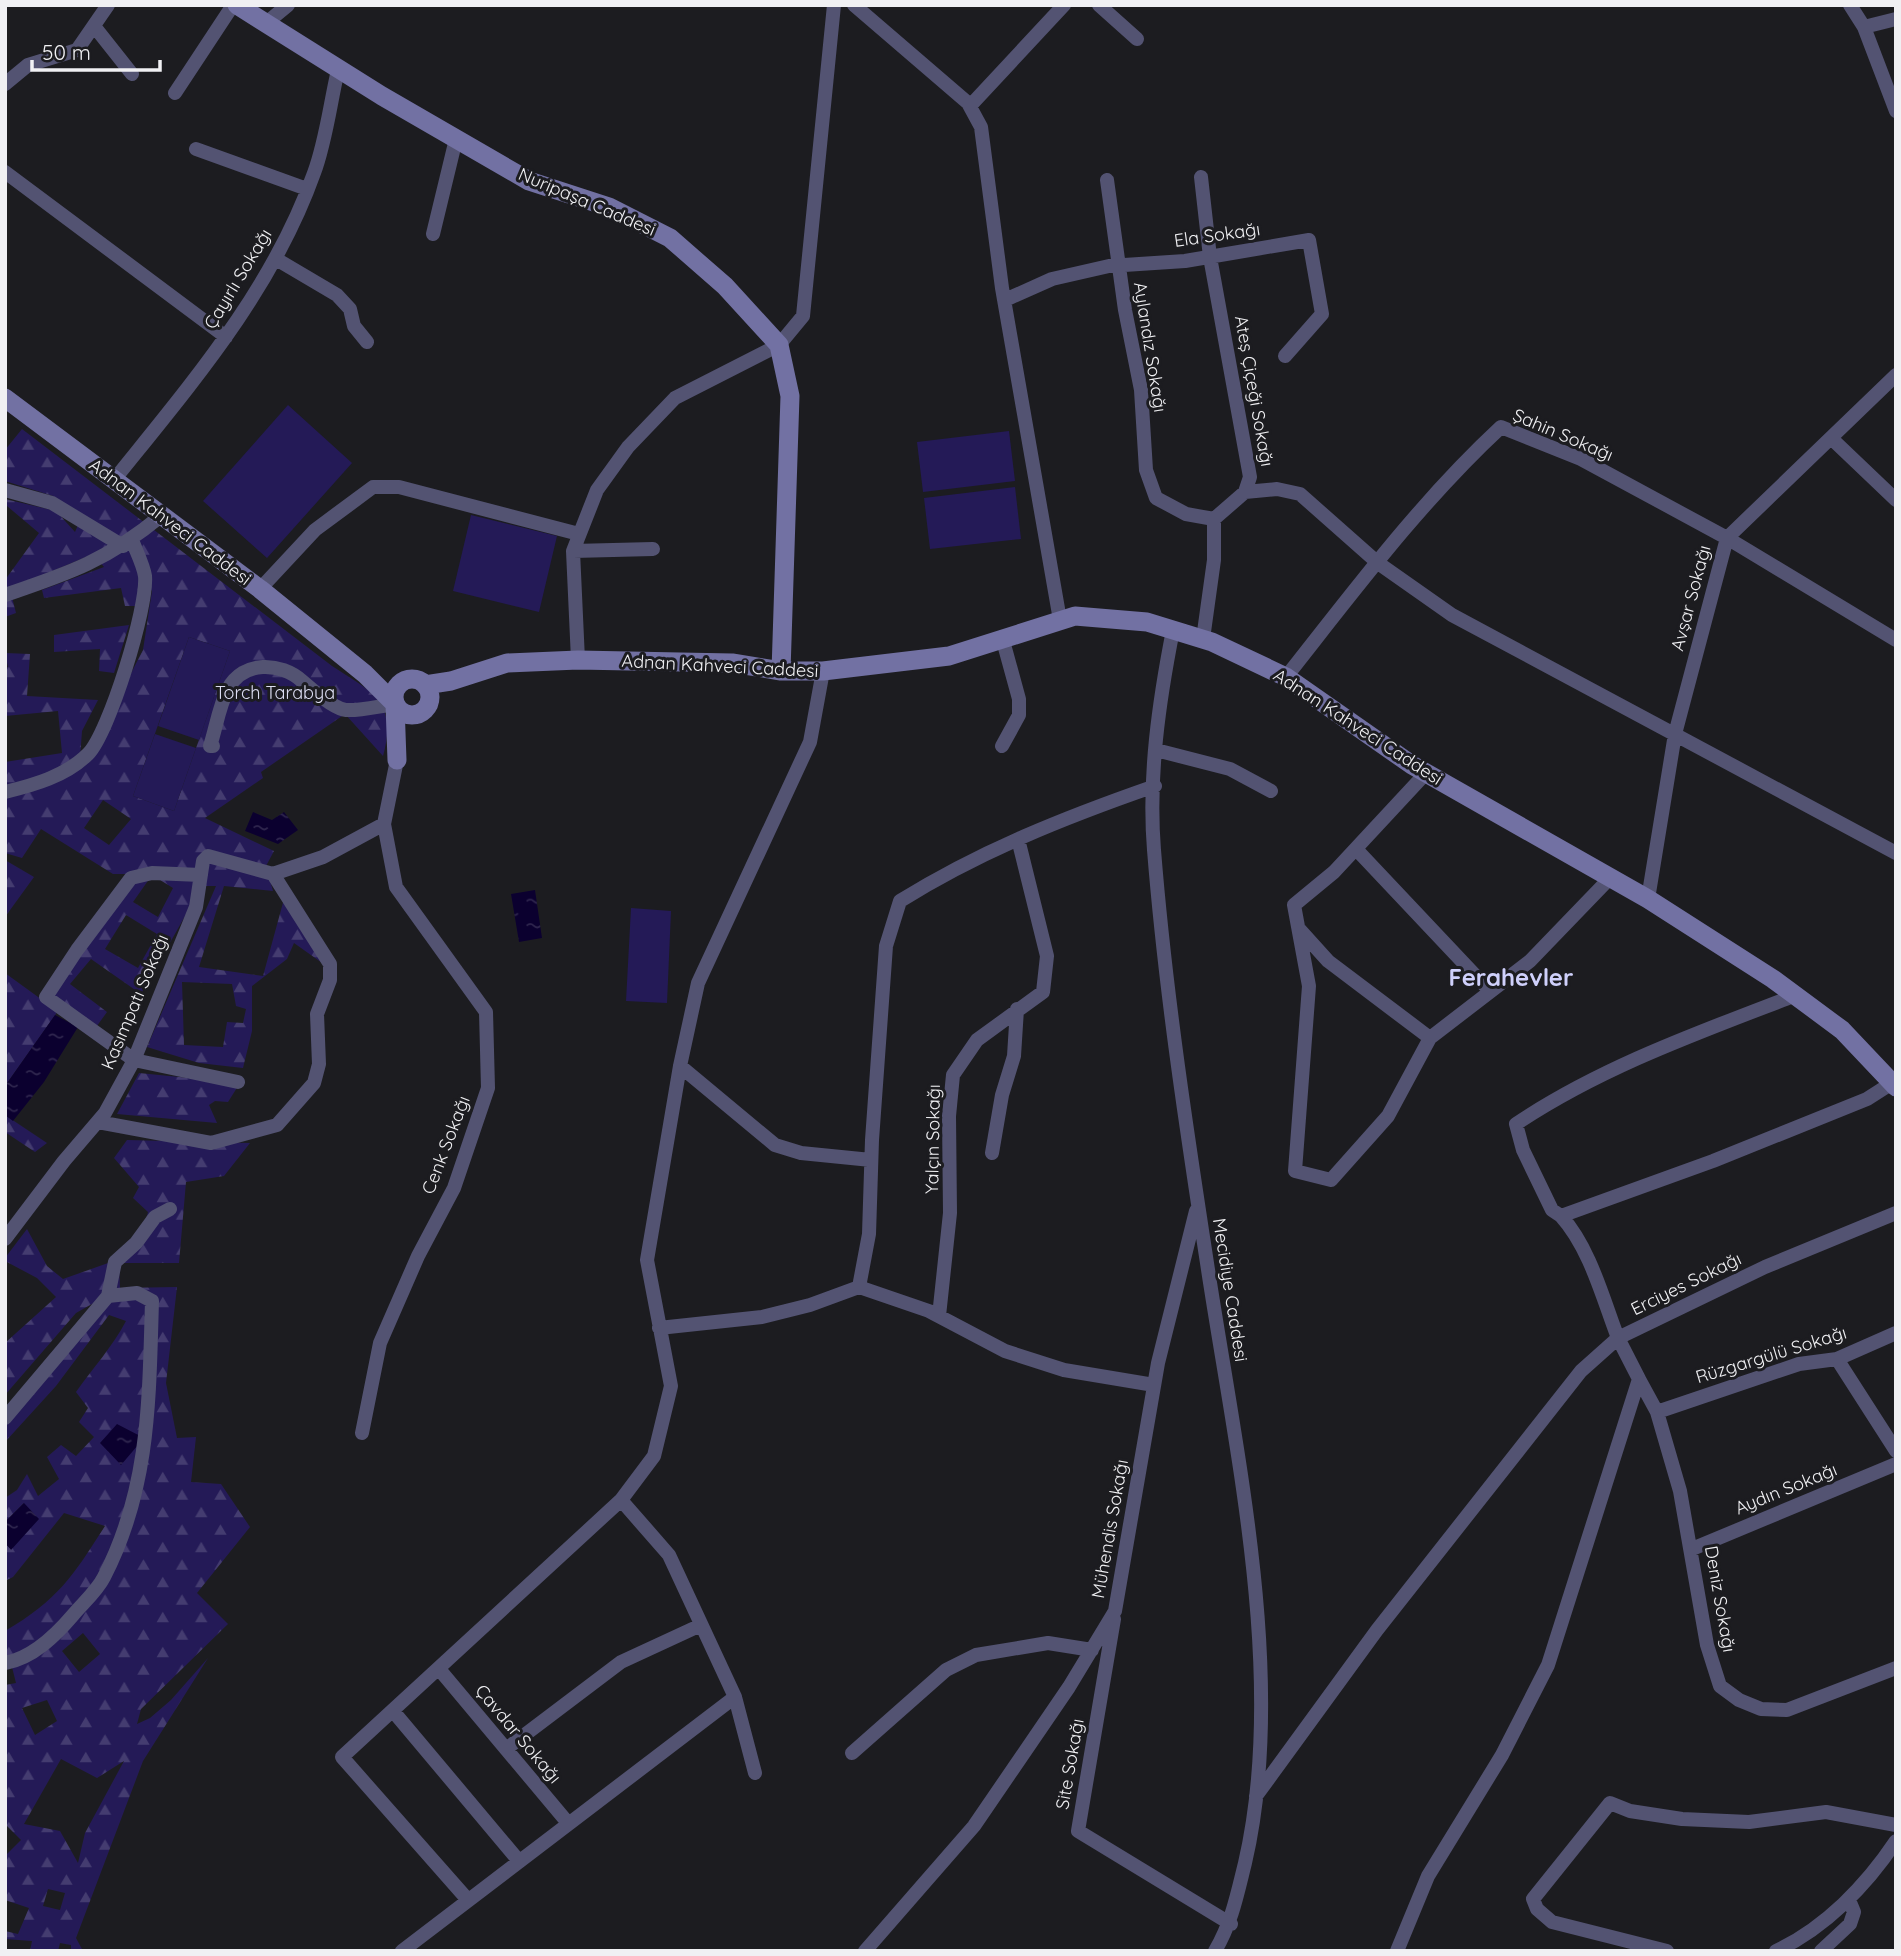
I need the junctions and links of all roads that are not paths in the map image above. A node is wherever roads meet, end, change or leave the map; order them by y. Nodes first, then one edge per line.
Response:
1 (108, 5) edge
2 (235, 5) edge
3 (288, 5) edge
4 (834, 5) edge
5 (854, 5) edge
6 (1064, 5) edge
7 (1099, 5) edge
8 (1850, 5) edge
9 (1896, 19) edge
10 (265, 24) junction
11 (94, 26) junction
12 (1864, 27) junction
13 (1137, 39) dead end
14 (338, 70) junction
15 (132, 74) dead end
16 (5, 84) edge
17 (175, 93) dead end
18 (970, 106) junction
19 (1896, 111) edge
20 (456, 139) junction
21 (196, 149) dead end
22 (5, 172) edge
23 (1201, 177) dead end
24 (1107, 180) dead end
25 (307, 190) junction
26 (432, 234) dead end
27 (1210, 257) junction
28 (276, 259) junction
29 (1118, 266) junction
30 (1004, 300) junction
31 (226, 337) junction
32 (367, 342) dead end
33 (779, 345) junction
34 (1285, 356) dead end
35 (1896, 375) edge
36 (5, 398) edge
37 (1830, 438) junction
38 (114, 480) junction
39 (5, 490) edge
40 (1245, 492) junction
41 (1896, 500) edge
42 (162, 515) junction
43 (1214, 519) junction
44 (579, 534) junction
45 (1727, 538) junction
46 (127, 543) junction
47 (653, 549) dead end
48 (573, 551) junction
49 (1378, 563) junction
50 (260, 589) junction
51 (5, 595) edge
52 (1059, 620) junction
53 (1173, 630) junction
54 (1002, 637) junction
55 (1203, 639) junction
56 (1896, 640) edge
57 (578, 660) junction
58 (781, 671) junction
59 (822, 671) junction
60 (1286, 677) junction
61 (428, 691) junction
62 (396, 699) junction
63 (419, 714) junction
64 (1675, 734) junction
65 (212, 746) dead end
66 (1002, 746) dead end
67 (1156, 750) junction
68 (397, 760) junction
69 (1426, 773) junction
70 (1155, 786) junction
71 (1271, 791) dead end
72 (5, 792) edge
73 (384, 824) junction
74 (1018, 839) junction
75 (1356, 849) junction
76 (1896, 853) edge
77 (273, 874) junction
78 (201, 876) junction
79 (1611, 877) junction
80 (1648, 899) junction
81 (1298, 928) junction
82 (1489, 990) junction
83 (1796, 995) junction
84 (1017, 1009) junction
85 (1430, 1038) junction
86 (134, 1060) junction
87 (680, 1066) junction
88 (238, 1082) dead end
89 (1894, 1085) edge
90 (98, 1122) junction
91 (992, 1153) dead end
92 (871, 1160) junction
93 (1198, 1205) junction
94 (170, 1209) dead end
95 (1896, 1213) edge
96 (1561, 1216) junction
97 (5, 1239) edge
98 (859, 1287) junction
99 (108, 1296) junction
100 (939, 1316) junction
101 (659, 1328) junction
102 (1896, 1333) edge
103 (1618, 1338) junction
104 (1837, 1359) junction
105 (1639, 1379) junction
106 (1154, 1385) junction
107 (1657, 1412) junction
108 (5, 1418) edge
109 (362, 1433) dead end
110 (1896, 1451) edge
111 (1896, 1464) edge
112 (621, 1500) junction
113 (1692, 1549) junction
114 (1115, 1611) junction
115 (701, 1625) junction
116 (1092, 1650) junction
117 (5, 1663) edge
118 (1896, 1668) edge
119 (439, 1669) junction
120 (735, 1697) junction
121 (393, 1712) junction
122 (506, 1749) junction
123 (852, 1753) dead end
124 (755, 1773) dead end
125 (1255, 1797) junction
126 (568, 1823) junction
127 (1896, 1825) edge
128 (1896, 1841) edge
129 (519, 1861) junction
130 (468, 1900) junction
131 (1849, 1900) junction
132 (1231, 1924) junction
133 (402, 1951) edge
134 (865, 1951) edge
135 (1215, 1951) edge
136 (1397, 1951) edge
137 (1667, 1951) edge
138 (1776, 1951) edge
139 (1821, 1951) edge

1 - 11 street
2 - 10 main road, Nuripaşa Caddesi
2 - 17 street
3 - 10 street
4 - 33 street
5 - 18 street
6 - 18 street
7 - 13 street
8 - 12 street
9 - 12 street
10 - 14 main road, Nuripaşa Caddesi
11 - 15 street
11 - 16 street
12 - 19 street
14 - 20 main road, Nuripaşa Caddesi
14 - 25 street, Çayırlı Sokağı
18 - 30 street
20 - 26 street
20 - 33 main road, Nuripaşa Caddesi
21 - 25 street
22 - 31 street
23 - 27 street, Ateş Çiçeği Sokağı
24 - 29 street, Aylandız Sokağı
25 - 28 street, Çayırlı Sokağı
27 - 29 street, Ela Sokağı
27 - 34 street, Ela Sokağı
27 - 40 street, Ateş Çiçeği Sokağı
28 - 31 street, Çayırlı Sokağı
28 - 32 street
29 - 30 street, Ela Sokağı
29 - 43 street, Aylandız Sokağı
30 - 52 street
31 - 38 street, Çayırlı Sokağı
33 - 44 street
33 - 58 main road
35 - 37 street, Avşar Sokağı
36 - 38 main road, Adnan Kahveci Caddesi
37 - 41 street
37 - 45 street, Avşar Sokağı
38 - 42 main road, Adnan Kahveci Caddesi
39 - 46 street
40 - 43 street, Ateş Çiçeği Sokağı
40 - 49 street
42 - 46 street
42 - 50 main road, Adnan Kahveci Caddesi
43 - 55 street
44 - 48 street
44 - 50 street
45 - 49 street, Şahin Sokağı
45 - 56 street, Şahin Sokağı
45 - 64 street, Avşar Sokağı
46 - 51 street
46 - 72 street
47 - 48 street
48 - 57 street
49 - 60 street, Şahin Sokağı
49 - 64 street
50 - 62 main road, Adnan Kahveci Caddesi
52 - 53 main road, Adnan Kahveci Caddesi
52 - 54 main road, Adnan Kahveci Caddesi
53 - 55 main road, Adnan Kahveci Caddesi
53 - 67 street, Mecidiye Caddesi
54 - 59 main road, Adnan Kahveci Caddesi
54 - 66 street
55 - 60 main road, Adnan Kahveci Caddesi
57 - 58 main road, Adnan Kahveci Caddesi
57 - 61 main road, Adnan Kahveci Caddesi
58 - 59 main road, Adnan Kahveci Caddesi
59 - 87 street
60 - 69 main road, Adnan Kahveci Caddesi
61 - 62 main road
61 - 63 main road
62 - 63 main road
62 - 65 street
62 - 68 main road
63 - 68 main road
64 - 76 street
64 - 80 street, Avşar Sokağı
67 - 70 street, Mecidiye Caddesi
67 - 71 street
68 - 73 street, Cenk Sokağı
69 - 75 street
69 - 79 main road, Adnan Kahveci Caddesi
70 - 74 street
70 - 93 street, Mecidiye Caddesi
73 - 77 street
73 - 109 street, Cenk Sokağı
74 - 84 street, Yalçın Sokağı
74 - 92 street
75 - 81 street
75 - 82 street
77 - 78 street
77 - 90 street
78 - 86 street, Kasımpatı Sokağı
78 - 86 street
79 - 80 main road, Adnan Kahveci Caddesi
79 - 82 street
80 - 83 main road, Adnan Kahveci Caddesi
81 - 85 street
81 - 85 street
82 - 85 street
83 - 89 main road, Adnan Kahveci Caddesi
83 - 96 street, Erciyes Sokağı
84 - 91 street
84 - 100 street, Yalçın Sokağı
86 - 88 street
86 - 90 street, Kasımpatı Sokağı
87 - 92 street
87 - 101 street
89 - 96 street
90 - 97 street, Kasımpatı Sokağı
92 - 98 street
93 - 106 street, Mühendis Sokağı
93 - 125 street, Mecidiye Caddesi
94 - 99 street
95 - 103 street, Erciyes Sokağı
96 - 103 street, Erciyes Sokağı
98 - 100 street
98 - 101 street
99 - 108 street
99 - 117 street
100 - 106 street
101 - 112 street
102 - 104 street, Rüzgargülü Sokağı
103 - 105 street, Deniz Sokağı
103 - 125 street
104 - 107 street, Rüzgargülü Sokağı
104 - 110 street
105 - 107 street, Deniz Sokağı
105 - 136 street
106 - 114 street, Mühendis Sokağı
107 - 113 street, Deniz Sokağı
111 - 113 street, Aydın Sokağı
112 - 115 street
112 - 119 street
113 - 118 street, Deniz Sokağı
114 - 116 street, Mühendis Sokağı
114 - 132 street, Site Sokağı
115 - 120 street
115 - 122 street
116 - 123 street
116 - 134 street, Mühendis Sokağı
119 - 121 street
119 - 122 street, Çavdar Sokağı
120 - 124 street
120 - 126 street
121 - 129 street
121 - 130 street
122 - 126 street, Çavdar Sokağı
125 - 132 street, Mecidiye Caddesi
126 - 129 street
127 - 137 street
128 - 131 street
129 - 130 street
130 - 133 street
131 - 138 street
131 - 139 street
132 - 135 street, Mecidiye Caddesi

